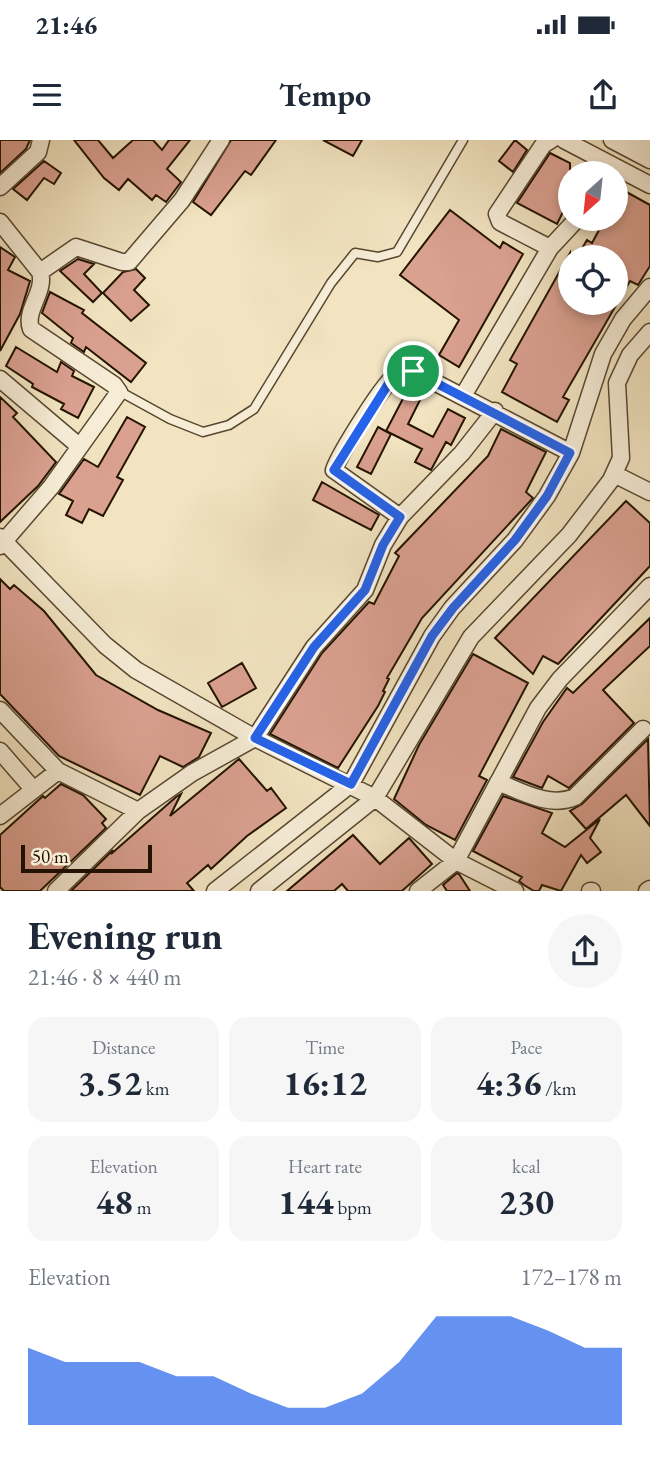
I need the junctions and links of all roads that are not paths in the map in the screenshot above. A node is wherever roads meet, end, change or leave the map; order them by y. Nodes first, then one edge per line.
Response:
1 (41, 140) edge
2 (221, 140) edge
3 (463, 140) edge
4 (551, 140) edge
5 (564, 140) edge
6 (612, 140) edge
7 (638, 140) edge
8 (650, 145) edge
9 (650, 160) edge
10 (599, 161) edge
11 (628, 176) edge
12 (650, 185) edge
13 (0, 187) edge
14 (0, 222) edge
15 (566, 231) edge
16 (550, 248) junction
17 (40, 272) junction
18 (650, 287) edge
19 (650, 332) edge
20 (0, 379) edge
21 (118, 395) junction
22 (463, 396) junction
23 (495, 411) junction
24 (79, 446) junction
25 (570, 453) junction
26 (614, 474) junction
27 (650, 492) edge
28 (400, 517) junction
29 (1, 542) edge
30 (650, 586) edge
31 (643, 602) edge
32 (0, 710) edge
33 (643, 729) dead end
34 (255, 738) junction
35 (0, 751) edge
36 (58, 771) junction
37 (499, 782) junction
38 (351, 784) junction
39 (33, 789) junction
40 (375, 797) junction
41 (138, 811) junction
42 (0, 816) edge
43 (456, 861) junction
44 (57, 891) edge
45 (215, 891) edge
46 (259, 891) edge
47 (418, 891) edge
48 (515, 891) edge

1 - 13 street
2 - 17 street
3 - 21 lane
4 - 16 street
5 - 10 street
6 - 9 street
7 - 8 street
11 - 12 street
14 - 17 street
15 - 16 street
16 - 22 street
17 - 21 street
18 - 25 street
19 - 26 street
20 - 24 street
21 - 24 street
22 - 23 street
22 - 28 street
23 - 25 street
23 - 28 street
24 - 29 street
25 - 38 street
26 - 27 street
26 - 40 street
28 - 34 street
29 - 34 street
30 - 31 street
31 - 37 street
32 - 36 street
33 - 37 street
34 - 38 street
34 - 41 street
35 - 39 street
36 - 39 street
36 - 41 street
37 - 43 street
38 - 40 street
38 - 45 street
39 - 42 street
40 - 43 street
40 - 46 street
41 - 44 street
43 - 47 street
43 - 48 street

